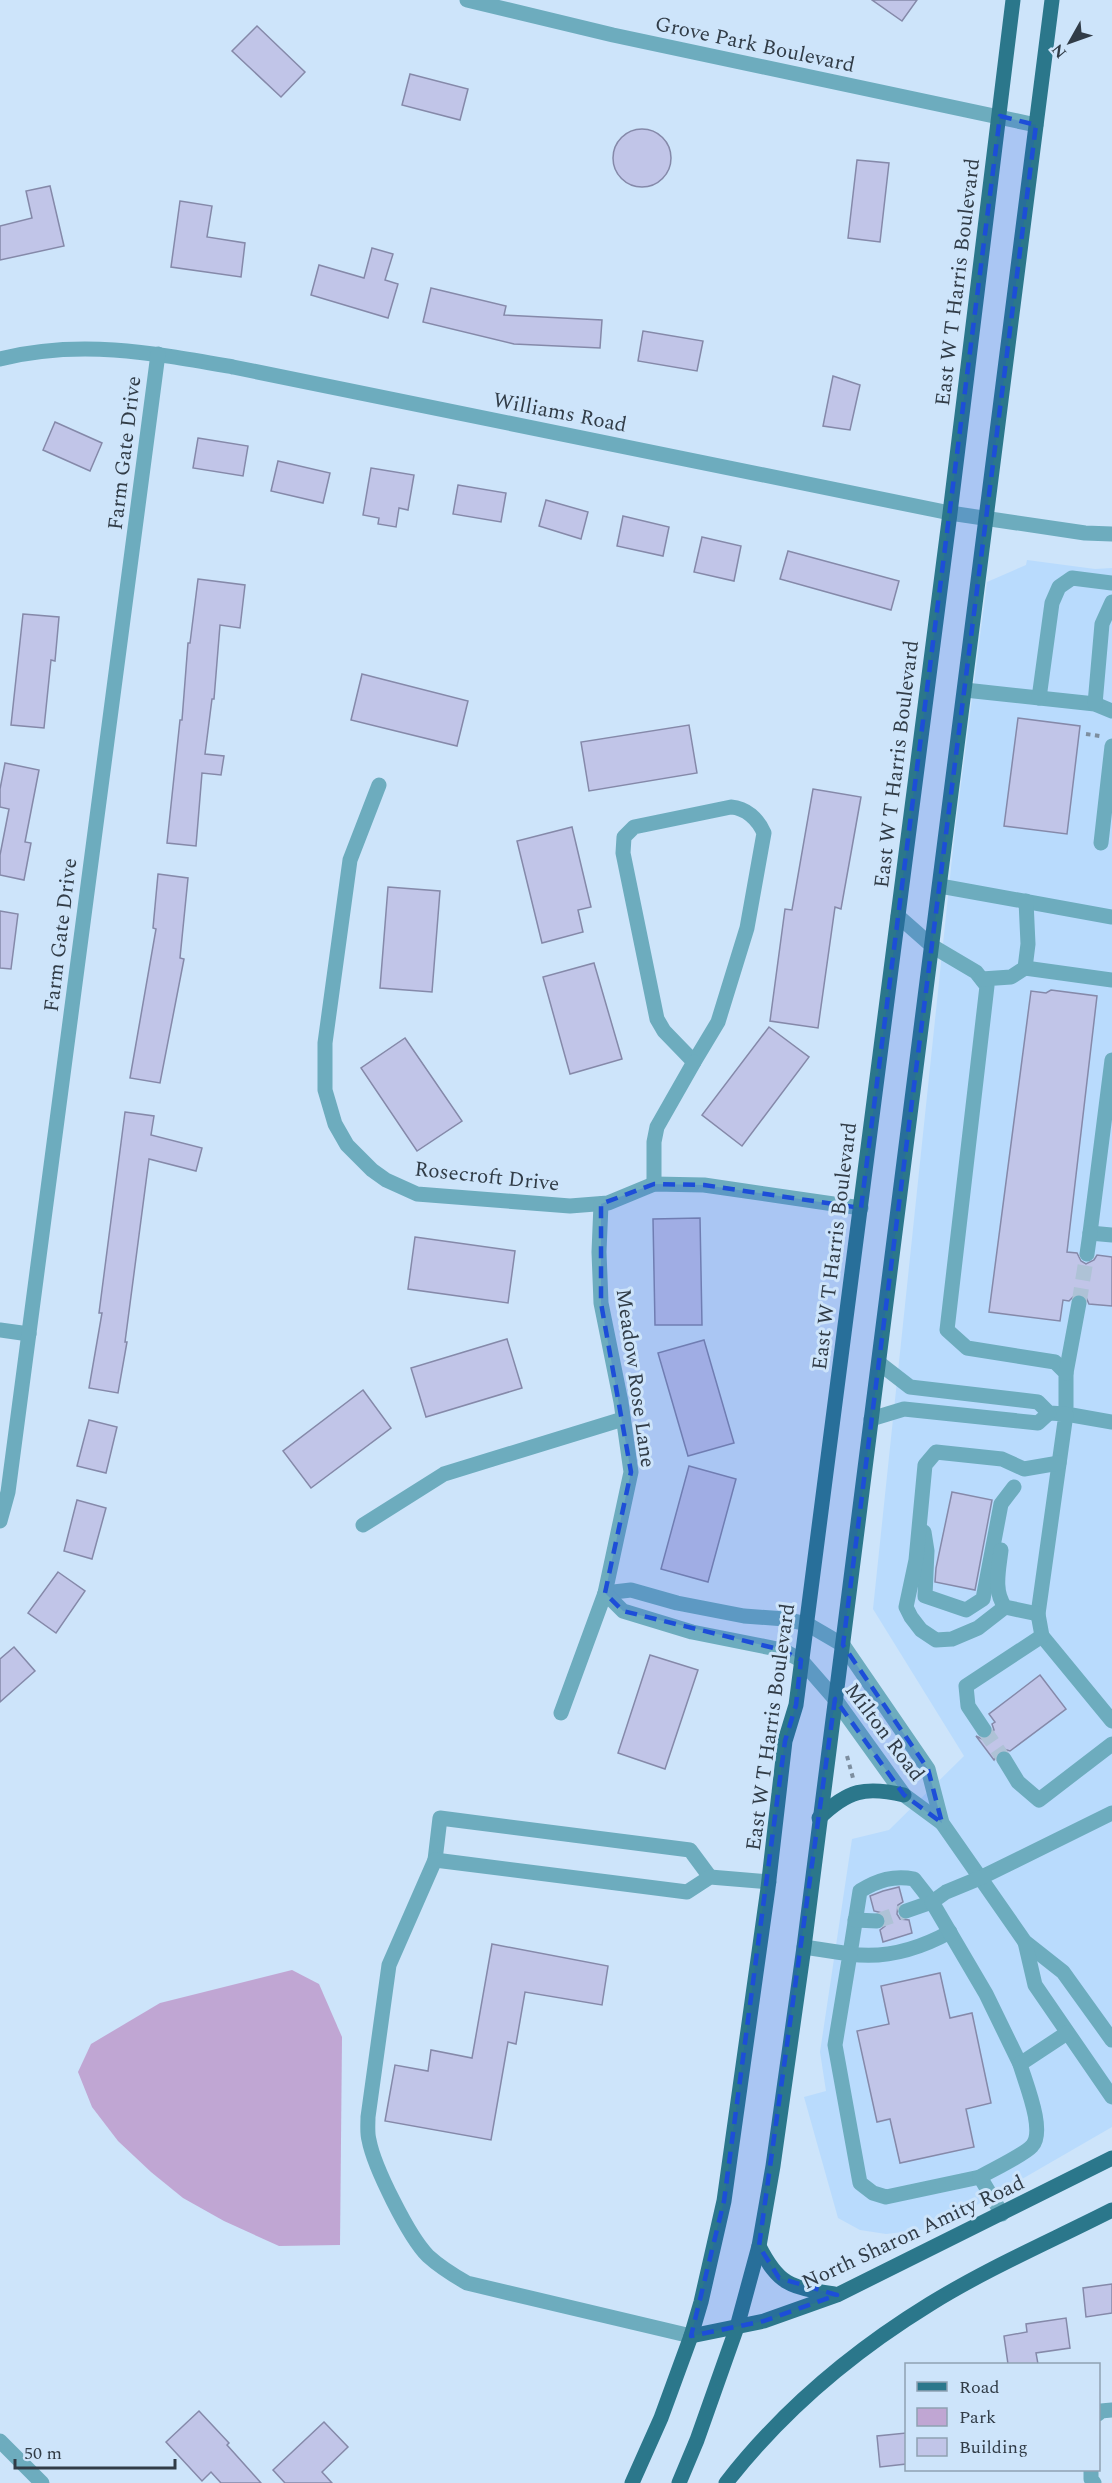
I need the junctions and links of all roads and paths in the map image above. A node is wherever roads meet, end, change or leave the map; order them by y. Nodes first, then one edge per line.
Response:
1 (467, 0) edge
2 (1013, 0) edge
3 (1052, 0) edge
4 (1000, 116) junction
5 (1036, 125) junction
6 (158, 354) junction
7 (0, 359) edge
8 (950, 513) junction
9 (987, 519) junction
10 (1112, 534) edge
11 (1112, 583) edge
12 (1112, 602) edge
13 (965, 690) junction
14 (1039, 698) junction
15 (1095, 704) junction
16 (1112, 711) edge
17 (1112, 746) edge
18 (380, 785) dead end
19 (1101, 843) dead end
20 (940, 886) junction
21 (1026, 901) junction
22 (898, 916) junction
23 (1112, 917) edge
24 (932, 946) junction
25 (1024, 968) junction
26 (982, 980) junction
27 (1112, 980) edge
28 (1112, 1060) edge
29 (694, 1062) junction
30 (654, 1184) junction
31 (601, 1204) junction
32 (861, 1208) junction
33 (1090, 1233) junction
34 (1112, 1235) edge
35 (1087, 1254) tunnel mouth
36 (1079, 1303) tunnel mouth
37 (0, 1330) edge
38 (29, 1334) junction
39 (879, 1363) junction
40 (1066, 1372) junction
41 (1049, 1413) junction
42 (1066, 1414) junction
43 (623, 1419) junction
44 (871, 1419) junction
45 (1112, 1422) edge
46 (1059, 1463) junction
47 (1024, 1469) junction
48 (1014, 1487) junction
49 (921, 1512) junction
50 (0, 1521) edge
51 (363, 1525) dead end
52 (605, 1593) junction
53 (1005, 1607) junction
54 (1038, 1614) junction
55 (807, 1624) junction
56 (1042, 1636) junction
57 (843, 1645) junction
58 (801, 1660) junction
59 (835, 1699) junction
60 (561, 1713) dead end
61 (1112, 1721) edge
62 (984, 1730) tunnel mouth
63 (1112, 1744) edge
64 (846, 1753) dead end
65 (1004, 1759) tunnel mouth
66 (854, 1782) dead end
67 (904, 1795) junction
68 (1112, 1814) edge
69 (819, 1818) junction
70 (942, 1823) junction
71 (435, 1860) junction
72 (710, 1877) junction
73 (980, 1878) junction
74 (769, 1882) junction
75 (932, 1902) junction
76 (906, 1911) tunnel mouth
77 (855, 1920) junction
78 (877, 1921) tunnel mouth
79 (950, 1932) junction
80 (1025, 1942) junction
81 (804, 1947) junction
82 (850, 1954) junction
83 (1067, 2033) junction
84 (1112, 2040) edge
85 (1020, 2064) junction
86 (1112, 2097) edge
87 (1112, 2158) edge
88 (980, 2177) junction
89 (1112, 2210) edge
90 (1002, 2214) junction
91 (759, 2246) junction
92 (837, 2295) junction
93 (737, 2326) junction
94 (691, 2336) junction
95 (0, 2440) edge
96 (42, 2483) edge
97 (632, 2483) edge
98 (679, 2483) edge
99 (726, 2483) edge

1 - 4 street, Grove Park Boulevard
2 - 4 main road, East W T Harris Boulevard
3 - 5 main road
4 - 5 street, Grove Park Boulevard
4 - 8 main road, East W T Harris Boulevard
5 - 9 main road
6 - 7 street, Williams Road
6 - 8 street, Williams Road
6 - 38 street, Farm Gate Drive
8 - 9 street, Williams Road
8 - 22 main road, East W T Harris Boulevard
9 - 10 street, Williams Road
9 - 13 main road
11 - 14 street
12 - 15 street
13 - 14 street
13 - 20 main road
14 - 15 street
15 - 16 street
17 - 19 street
18 - 31 street, Rosecroft Drive
20 - 21 street
20 - 24 main road
21 - 23 street
21 - 25 street
22 - 24 street
22 - 32 main road, East W T Harris Boulevard
24 - 26 street
24 - 39 main road
25 - 26 street
25 - 27 street
26 - 40 street
28 - 33 street
29 - 29 street
29 - 30 street
30 - 31 street, Rosecroft Drive
30 - 32 street, Rosecroft Drive
31 - 43 street, Meadow Rose Lane
32 - 55 main road, East W T Harris Boulevard
33 - 34 street
33 - 35 street
36 - 40 street
37 - 38 street
38 - 50 street, Farm Gate Drive
39 - 41 street
39 - 44 main road
40 - 42 street
41 - 42 street
41 - 44 street
42 - 45 street
42 - 46 street
43 - 51 street
43 - 52 street, Meadow Rose Lane
44 - 57 main road
46 - 47 street
46 - 54 street
47 - 48 street
47 - 49 street
48 - 49 street
48 - 53 street
49 - 53 street
52 - 55 street
52 - 58 street
52 - 60 street, Meadow Rose Lane
53 - 54 street
54 - 56 street
55 - 57 street
55 - 58 main road, East W T Harris Boulevard
56 - 61 street
56 - 62 street
57 - 59 main road
57 - 70 street, Milton Road
58 - 59 street, Milton Road
58 - 74 main road, East W T Harris Boulevard
59 - 67 street, Milton Road
59 - 69 main road
63 - 65 street
64 - 66 path
67 - 69 main road
67 - 70 street, Milton Road
68 - 73 street
69 - 81 main road
70 - 73 street, Milton Road
71 - 72 street
71 - 72 street
71 - 94 street
72 - 74 street
73 - 75 street
73 - 80 street, Milton Road
74 - 94 main road, East W T Harris Boulevard
75 - 76 street
75 - 77 street
75 - 79 street
77 - 78 street
77 - 82 street
79 - 82 street
79 - 85 street
80 - 83 street, Milton Road
80 - 84 street, Milton Road
81 - 82 street
81 - 91 main road
82 - 88 street
83 - 85 street
83 - 86 street, Milton Road
85 - 88 street
87 - 90 main road, North Sharon Amity Road
88 - 90 street
89 - 99 main road
90 - 92 main road, North Sharon Amity Road
91 - 92 main road
91 - 93 main road
92 - 93 main road, North Sharon Amity Road
93 - 94 main road, North Sharon Amity Road
93 - 98 main road
94 - 97 main road, East W T Harris Boulevard
95 - 96 street

